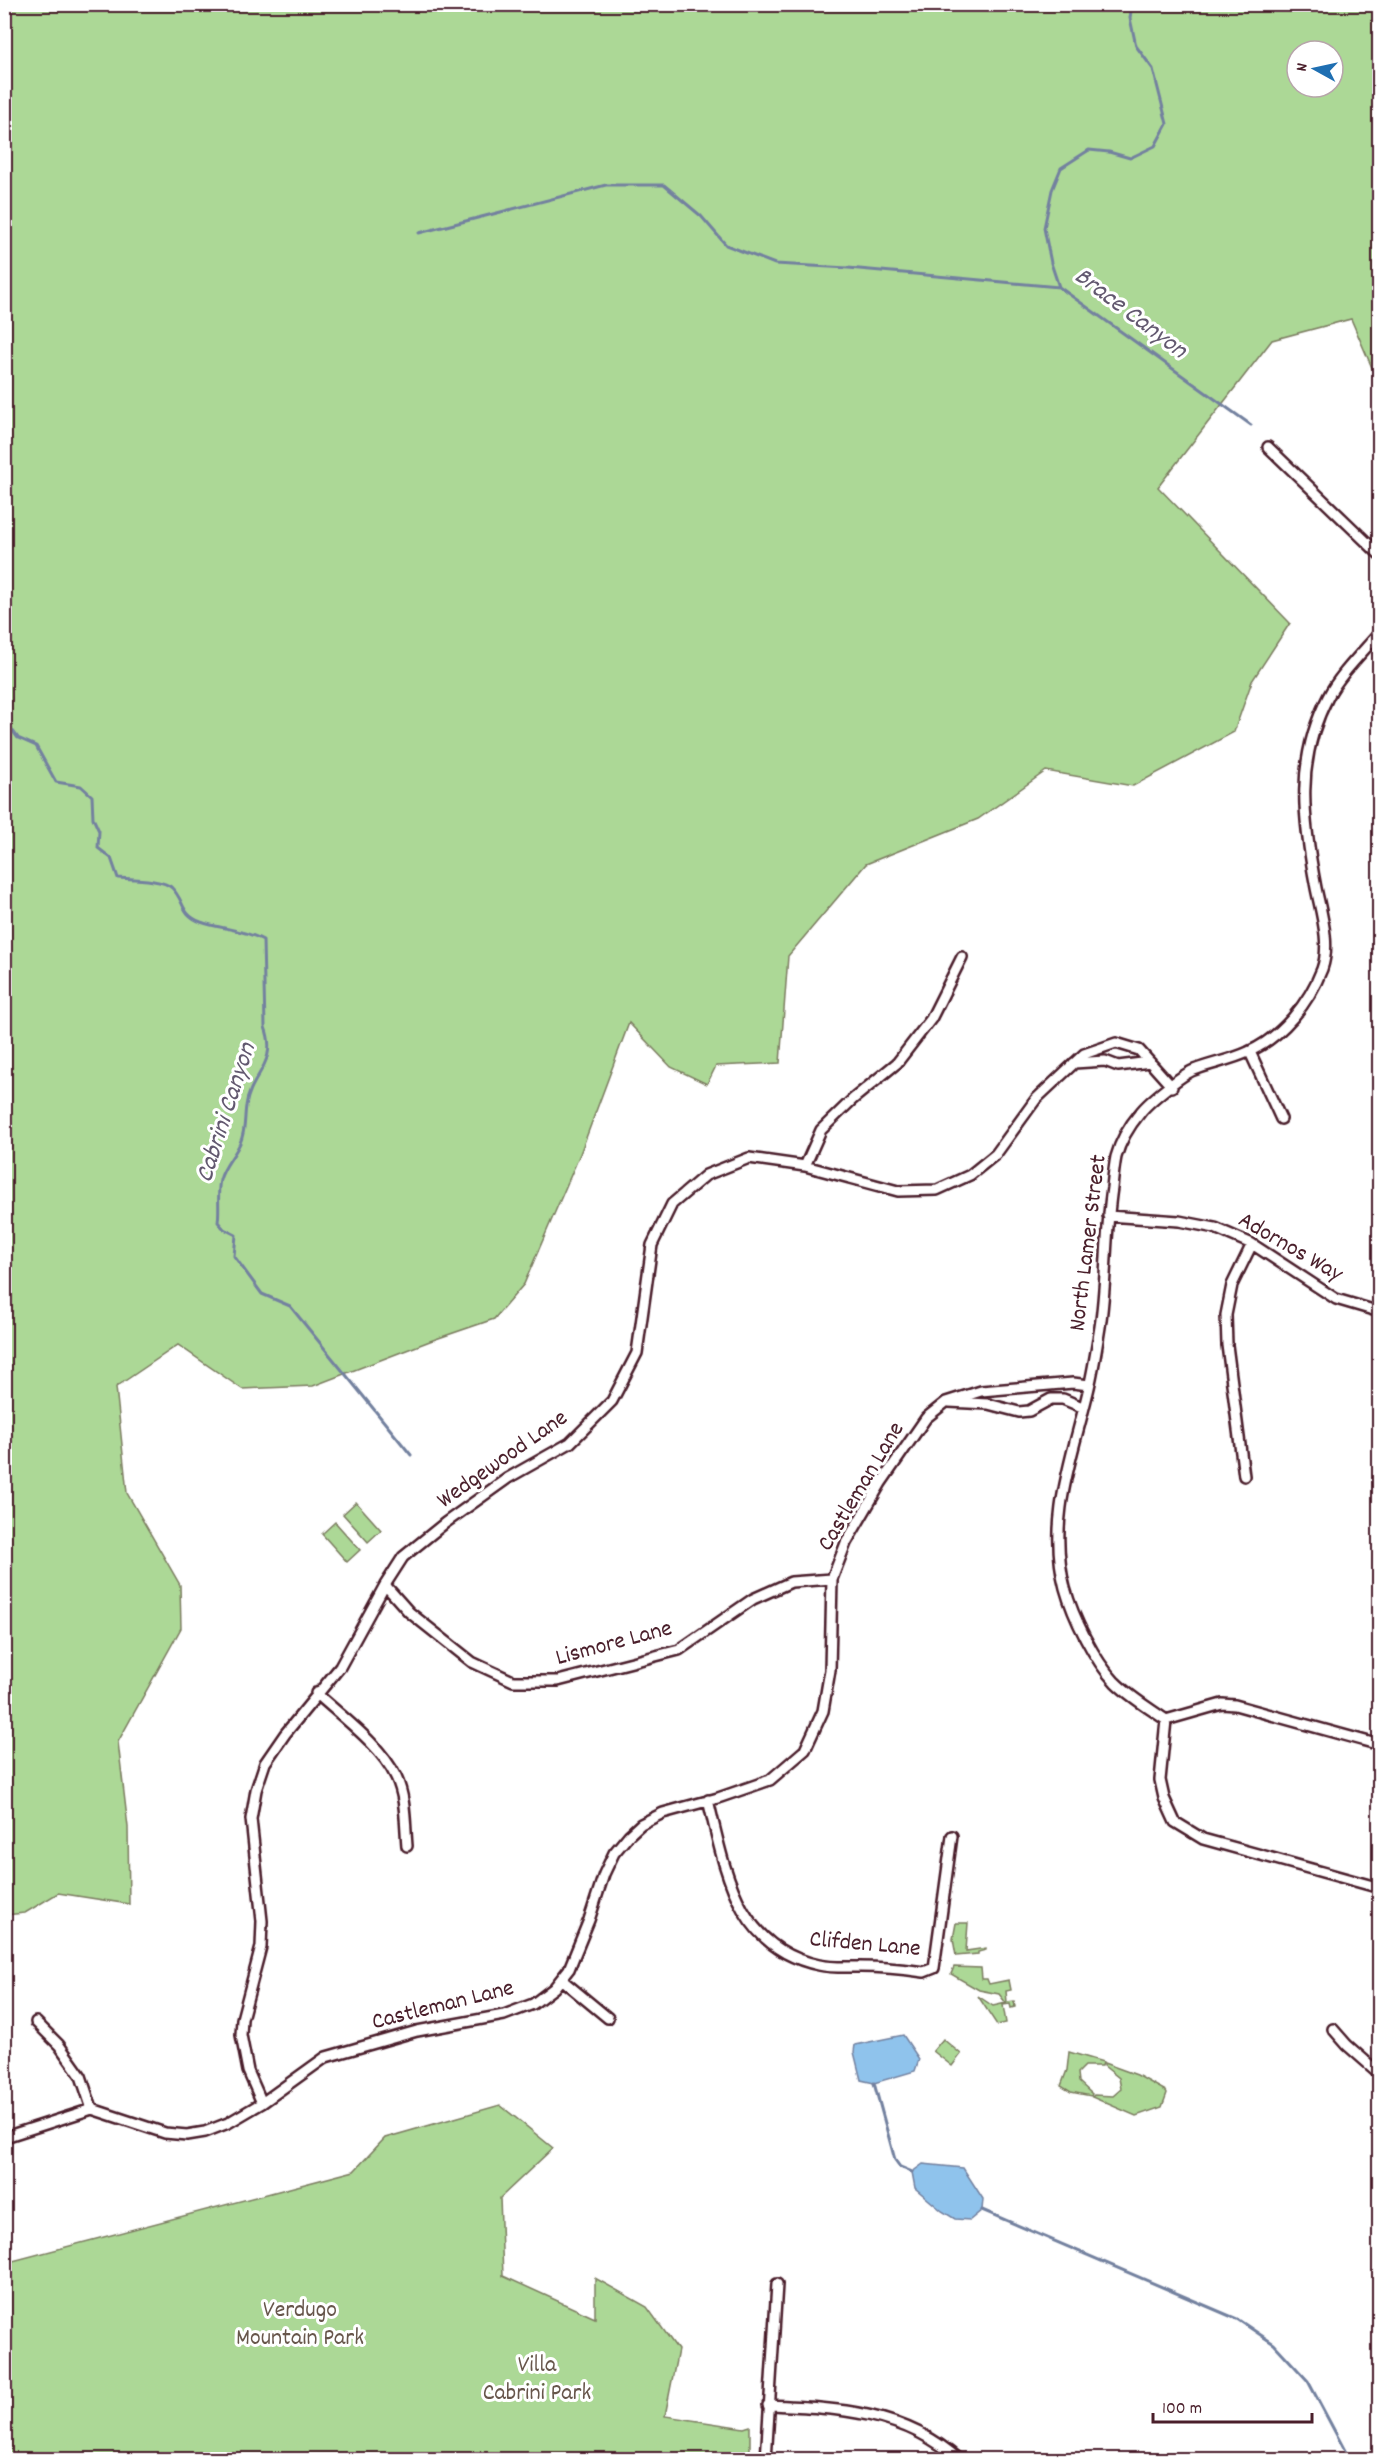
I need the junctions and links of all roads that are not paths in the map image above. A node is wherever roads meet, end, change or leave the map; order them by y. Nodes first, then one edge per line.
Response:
1 (1268, 447) dead end
2 (1380, 555) edge
3 (1380, 632) edge
4 (962, 957) dead end
5 (1250, 1052) junction
6 (1150, 1062) junction
7 (1074, 1063) junction
8 (1172, 1087) junction
9 (1281, 1119) dead end
10 (805, 1166) junction
11 (1108, 1216) junction
12 (1252, 1244) junction
13 (1380, 1312) edge
14 (1089, 1385) junction
15 (946, 1402) junction
16 (1082, 1407) junction
17 (1244, 1476) dead end
18 (832, 1579) junction
19 (385, 1586) junction
20 (316, 1693) junction
21 (1166, 1720) junction
22 (1380, 1745) edge
23 (708, 1800) junction
24 (952, 1836) dead end
25 (407, 1846) dead end
26 (1380, 1888) edge
27 (562, 1980) junction
28 (609, 2018) dead end
29 (36, 2022) dead end
30 (1333, 2029) dead end
31 (1380, 2074) edge
32 (262, 2103) junction
33 (92, 2109) junction
34 (5, 2137) edge
35 (777, 2284) dead end
36 (768, 2405) junction
37 (766, 2460) edge
38 (959, 2460) edge

1 - 2 street
3 - 5 street, North Lamer Street
4 - 10 street
5 - 8 street, North Lamer Street
5 - 9 street
6 - 7 street
6 - 7 street, Wedgewood Lane
6 - 8 street, Wedgewood Lane
7 - 10 street, Wedgewood Lane
8 - 11 street, North Lamer Street
10 - 19 street, Wedgewood Lane
11 - 12 street, Adornos Way
11 - 14 street, North Lamer Street
12 - 13 street, Adornos Way
12 - 17 street
14 - 15 street, Castleman Lane
14 - 16 street, North Lamer Street
15 - 16 street
15 - 18 street, Castleman Lane
16 - 21 street, North Lamer Street
18 - 19 street, Lismore Lane
18 - 23 street, Castleman Lane
19 - 20 street, Wedgewood Lane
20 - 25 street
20 - 32 street, Wedgewood Lane
21 - 22 street
21 - 26 street
23 - 24 street, Clifden Lane
23 - 27 street, Castleman Lane
27 - 28 street
27 - 32 street, Castleman Lane
29 - 33 street
30 - 31 street
32 - 33 street, Castleman Lane
33 - 34 street
35 - 36 street
36 - 37 street
36 - 38 street

